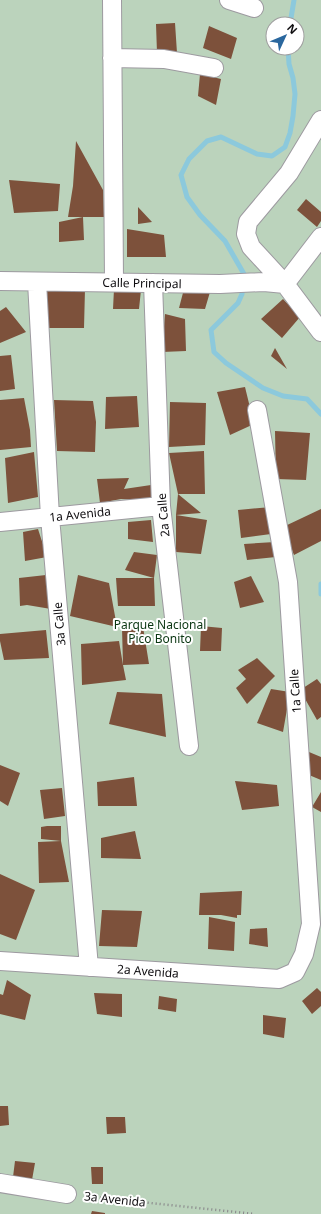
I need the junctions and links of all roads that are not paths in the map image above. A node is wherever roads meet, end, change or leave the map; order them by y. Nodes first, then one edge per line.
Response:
1 (112, 0) edge
2 (229, 0) edge
3 (254, 8) dead end
4 (112, 58) junction
5 (214, 68) dead end
6 (321, 120) edge
7 (321, 237) edge
8 (0, 281) edge
9 (37, 282) junction
10 (114, 282) junction
11 (153, 283) junction
12 (285, 284) junction
13 (321, 332) edge
14 (257, 410) dead end
15 (161, 506) junction
16 (50, 517) junction
17 (0, 522) edge
18 (189, 746) dead end
19 (0, 960) edge
20 (89, 967) junction
21 (295, 972) joint
22 (0, 1183) edge
23 (67, 1194) road end

1 - 4 street
2 - 3 street
4 - 5 street
4 - 10 street
6 - 12 street
7 - 12 street
8 - 9 street, Calle Principal
9 - 10 street, Calle Principal
9 - 16 street, 3a Calle
10 - 11 street, Calle Principal
11 - 12 street, Calle Principal
11 - 15 street, 2a Calle
12 - 13 street
14 - 21 street, 1a Calle
15 - 16 street, 1a Avenida
15 - 18 street, 2a Calle
16 - 17 street, 1a Avenida
16 - 20 street, 3a Calle
19 - 20 street, 2a Avenida
20 - 21 street, 2a Avenida
22 - 23 street, 3a Avenida

